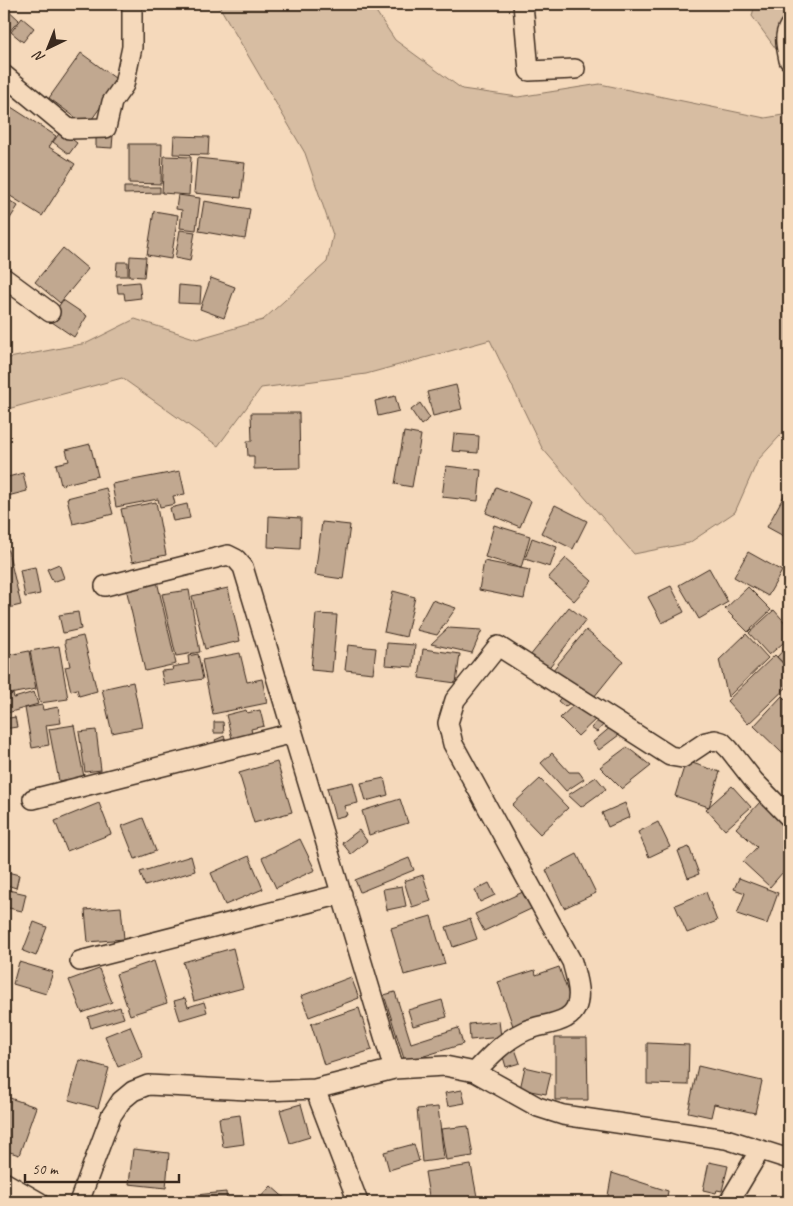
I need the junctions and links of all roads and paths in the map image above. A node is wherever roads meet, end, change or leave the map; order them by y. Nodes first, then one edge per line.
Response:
1 (132, 4) edge
2 (523, 4) edge
3 (789, 26) edge
4 (789, 60) edge
5 (575, 69) dead end
6 (5, 77) edge
7 (4, 278) edge
8 (50, 312) dead end
9 (105, 586) dead end
10 (293, 733) junction
11 (34, 799) dead end
12 (789, 818) edge
13 (342, 894) junction
14 (80, 961) dead end
15 (394, 1069) junction
16 (474, 1072) junction
17 (316, 1089) junction
18 (760, 1150) junction
19 (789, 1159) edge
20 (4, 1182) edge
21 (39, 1202) edge
22 (78, 1202) edge
23 (358, 1202) edge
24 (729, 1202) edge

1 - 6 street
2 - 5 street
3 - 4 street
7 - 8 street
9 - 10 street
10 - 11 street
10 - 13 street
12 - 16 street
13 - 14 street
13 - 15 street
15 - 16 street
15 - 17 street
16 - 18 street
17 - 22 street
17 - 23 street
18 - 19 street
18 - 24 street
20 - 21 street

